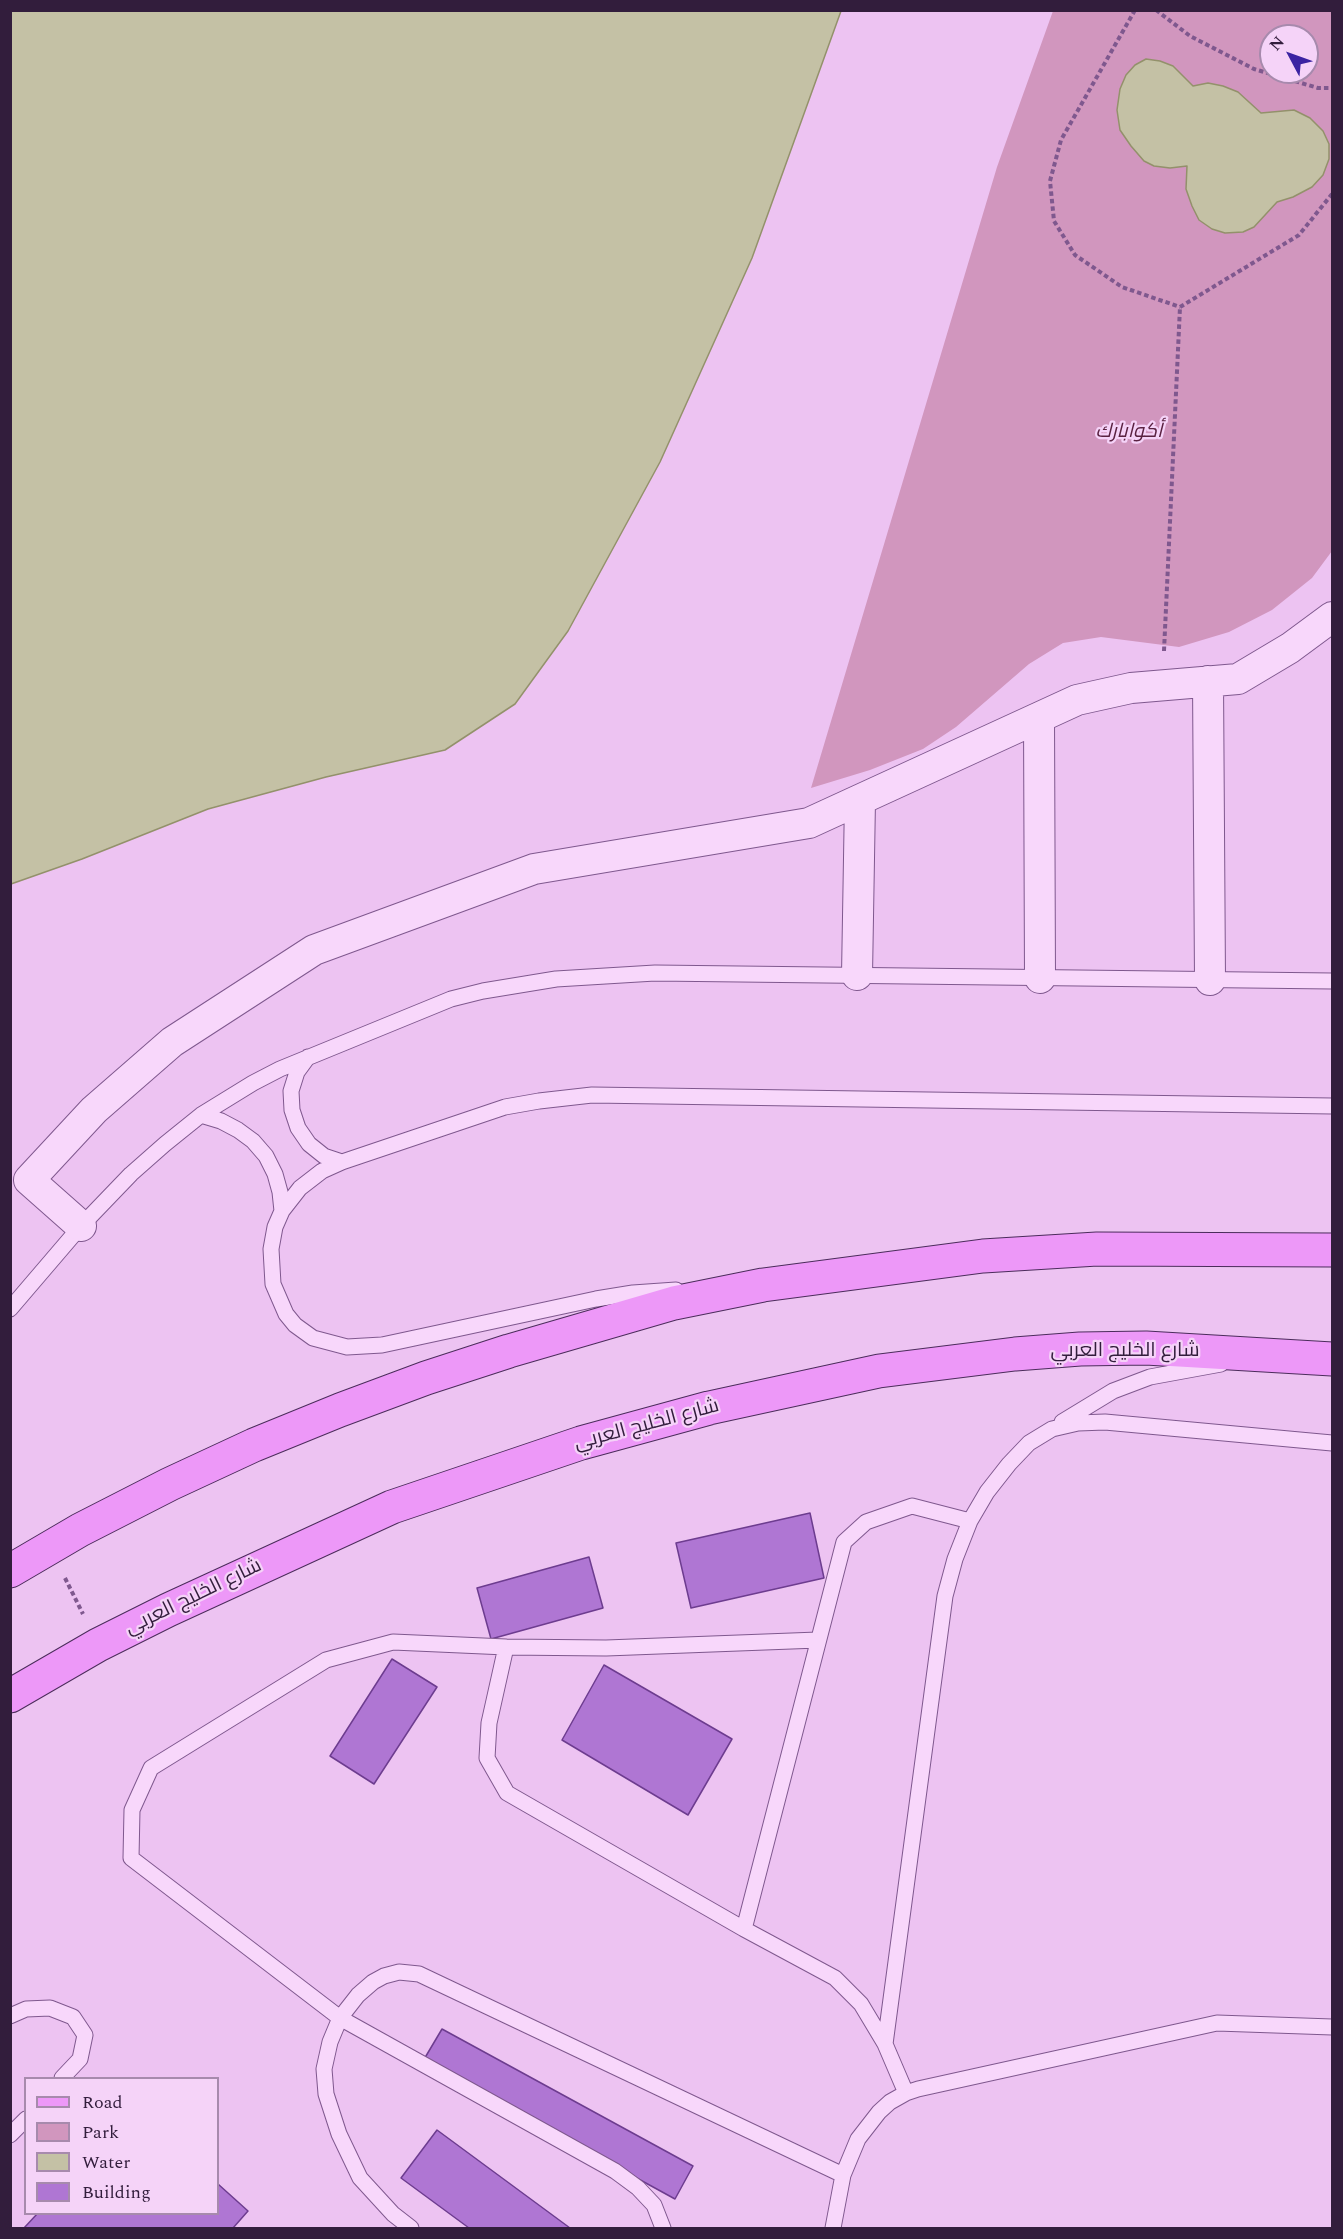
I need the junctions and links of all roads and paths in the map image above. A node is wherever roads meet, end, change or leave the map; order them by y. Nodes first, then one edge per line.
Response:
1 (1135, 10) edge
2 (1156, 10) edge
3 (1332, 88) edge
4 (1332, 194) edge
5 (1180, 307) junction
6 (1332, 617) edge
7 (1208, 681) junction
8 (1163, 685) junction
9 (1039, 718) junction
10 (860, 800) junction
11 (857, 975) junction
12 (1040, 978) junction
13 (1210, 980) junction
14 (1332, 981) edge
15 (308, 1057) junction
16 (1332, 1106) edge
17 (201, 1115) junction
18 (342, 1162) junction
19 (282, 1211) junction
20 (81, 1226) junction
21 (1332, 1250) edge
22 (763, 1285) junction
23 (10, 1309) edge
24 (1269, 1355) junction
25 (1332, 1359) edge
26 (1052, 1429) junction
27 (1332, 1443) edge
28 (970, 1521) junction
29 (50, 1548) junction
30 (10, 1571) edge
31 (818, 1640) junction
32 (98, 1645) junction
33 (506, 1647) junction
34 (10, 1696) edge
35 (744, 1929) junction
36 (10, 2016) edge
37 (340, 2018) junction
38 (1332, 2027) edge
39 (885, 2043) junction
40 (64, 2077) edge
41 (906, 2093) junction
42 (24, 2121) edge
43 (10, 2135) edge
44 (843, 2175) junction
45 (411, 2229) edge
46 (663, 2229) edge
47 (833, 2229) edge

1 - 5 path
2 - 3 path
4 - 5 path
5 - 8 path
6 - 7 street
7 - 8 street
7 - 13 street
8 - 9 street
9 - 10 street
9 - 12 street
10 - 11 street
10 - 20 street
11 - 12 lane
11 - 15 lane
12 - 13 lane
13 - 14 lane
15 - 17 lane
15 - 18 lane
16 - 18 lane
17 - 19 lane
17 - 20 lane
18 - 19 lane
19 - 22 lane
20 - 23 lane
21 - 22 main road
22 - 29 main road
24 - 25 main road, شارع الخليج العربي
24 - 26 lane
24 - 32 main road, شارع الخليج العربي
26 - 27 lane
26 - 28 lane
28 - 31 lane
28 - 39 lane
29 - 30 main road
29 - 32 path
31 - 33 lane
31 - 35 lane
32 - 34 main road, شارع الخليج العربي
33 - 35 lane
33 - 37 lane
35 - 39 lane
36 - 40 lane
37 - 44 lane
37 - 45 lane
37 - 46 lane
38 - 41 lane
39 - 41 lane
41 - 44 lane
42 - 43 lane
44 - 47 lane

